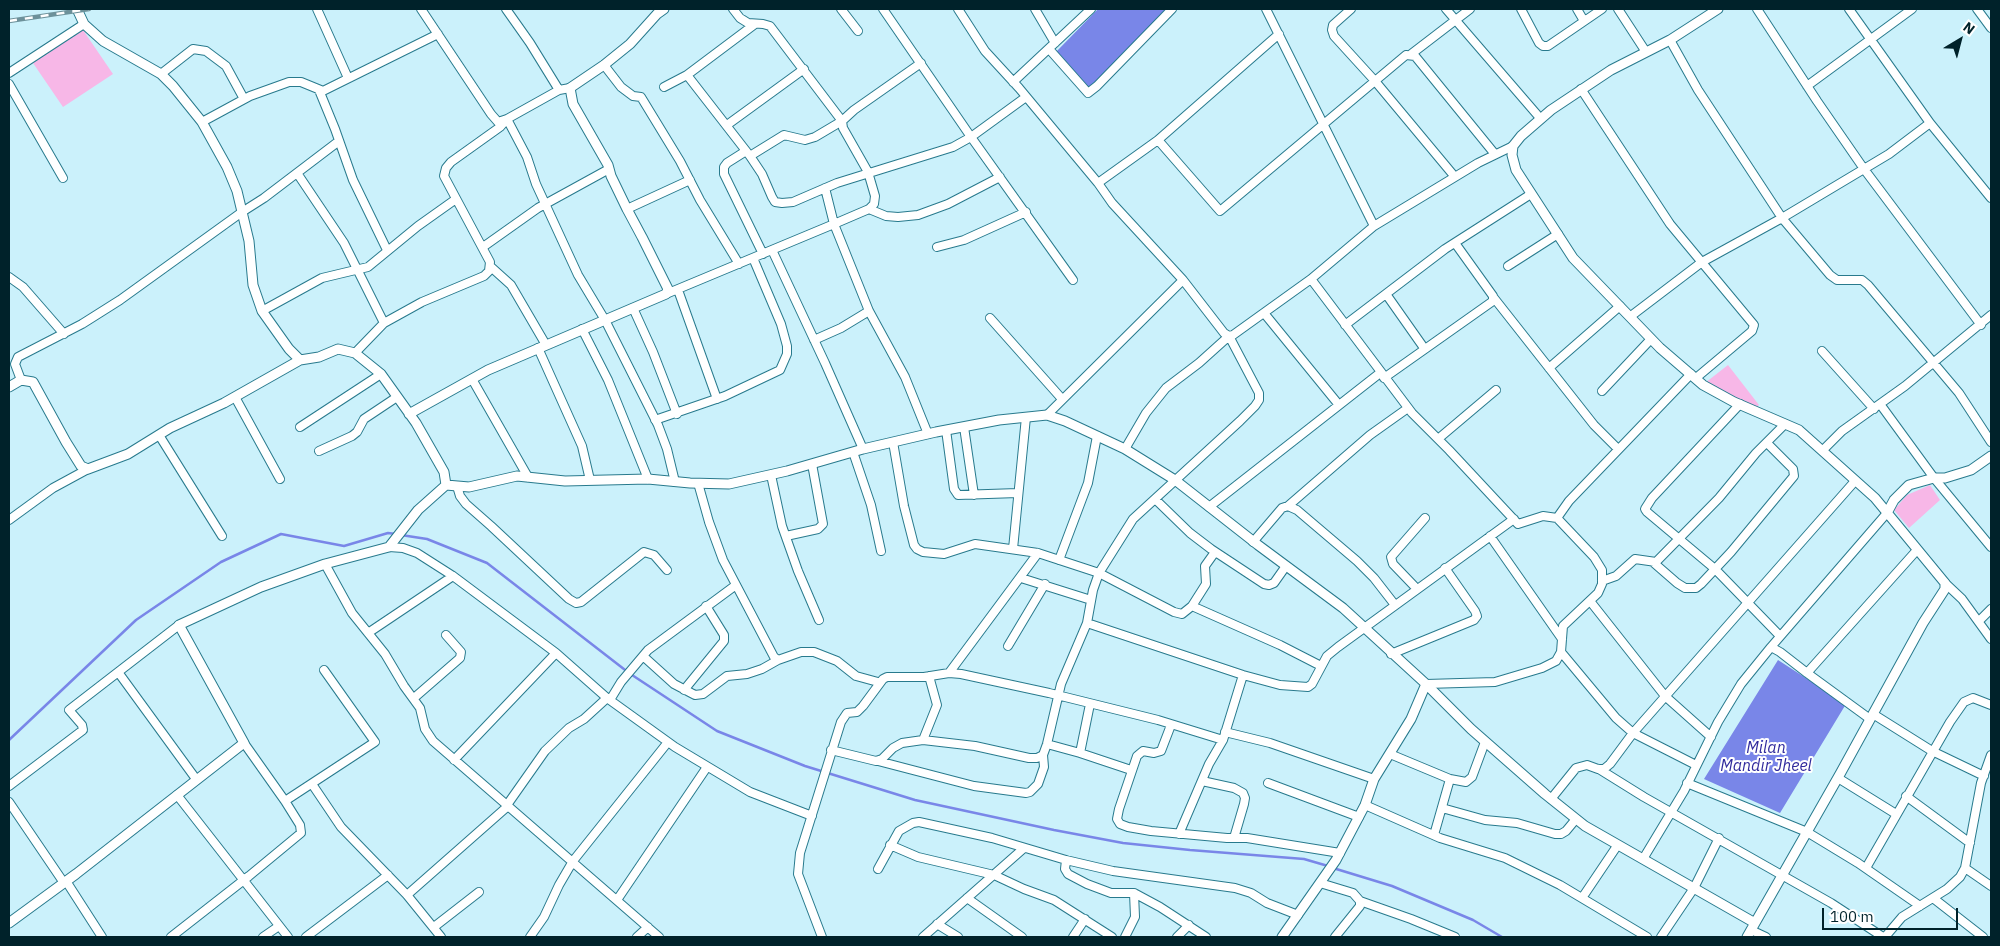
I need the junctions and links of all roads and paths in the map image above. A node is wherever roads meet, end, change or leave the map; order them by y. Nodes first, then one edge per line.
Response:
1 (77, 9) edge
2 (317, 9) edge
3 (421, 9) edge
4 (506, 9) edge
5 (664, 9) edge
6 (733, 9) edge
7 (841, 9) edge
8 (883, 9) edge
9 (958, 9) edge
10 (1035, 9) edge
11 (1090, 9) edge
12 (1172, 9) edge
13 (1266, 9) edge
14 (1351, 9) edge
15 (1446, 9) edge
16 (1470, 9) edge
17 (1521, 9) edge
18 (1577, 9) edge
19 (1602, 9) edge
20 (1618, 9) edge
21 (1718, 9) edge
22 (1757, 9) edge
23 (1849, 9) edge
24 (1912, 9) edge
25 (1977, 9) edge
26 (1455, 20) junction
27 (1584, 21) junction
28 (84, 24) junction
29 (755, 24) junction
30 (1991, 28) edge
31 (858, 31) dead end
32 (438, 34) junction
33 (1279, 34) junction
34 (1670, 40) junction
35 (1870, 40) junction
36 (1052, 46) junction
37 (1646, 52) junction
38 (1410, 55) junction
39 (921, 63) junction
40 (604, 65) junction
41 (804, 70) junction
42 (9, 73) edge
43 (161, 74) junction
44 (687, 74) junction
45 (348, 78) junction
46 (1375, 81) junction
47 (1013, 82) junction
48 (9, 84) edge
49 (1807, 86) junction
50 (664, 87) dead end
51 (570, 88) junction
52 (1581, 89) junction
53 (319, 90) junction
54 (559, 90) junction
55 (1026, 97) junction
56 (244, 99) junction
57 (1540, 118) junction
58 (507, 119) junction
59 (842, 121) junction
60 (202, 122) junction
61 (1930, 122) junction
62 (728, 125) junction
63 (1323, 125) junction
64 (971, 137) junction
65 (1158, 140) junction
66 (339, 141) junction
67 (1513, 146) junction
68 (1494, 153) junction
69 (748, 154) junction
70 (1864, 169) junction
71 (609, 170) junction
72 (868, 172) junction
73 (298, 173) junction
74 (1000, 177) junction
75 (1455, 177) junction
76 (62, 178) dead end
77 (690, 180) junction
78 (1098, 183) junction
79 (825, 188) junction
80 (1531, 194) junction
81 (1991, 198) edge
82 (456, 199) junction
83 (545, 205) junction
84 (869, 208) junction
85 (627, 209) junction
86 (242, 212) junction
87 (1026, 212) junction
88 (1782, 218) junction
89 (834, 224) junction
90 (1374, 226) junction
91 (1558, 234) junction
92 (1455, 243) junction
93 (483, 247) junction
94 (937, 247) dead end
95 (387, 250) junction
96 (772, 250) junction
97 (763, 254) junction
98 (752, 258) junction
99 (1702, 262) junction
100 (738, 264) junction
101 (1508, 266) dead end
102 (491, 267) junction
103 (357, 269) junction
104 (9, 277) edge
105 (1311, 279) junction
106 (1073, 280) dead end
107 (1183, 280) junction
108 (678, 290) junction
109 (666, 294) junction
110 (1386, 294) junction
111 (1494, 298) junction
112 (1620, 306) junction
113 (633, 308) junction
114 (262, 311) junction
115 (869, 311) junction
116 (1264, 313) junction
117 (1991, 315) edge
118 (1631, 316) junction
119 (990, 318) dead end
120 (605, 320) junction
121 (384, 323) junction
122 (1345, 325) junction
123 (1981, 325) junction
124 (582, 329) junction
125 (64, 334) junction
126 (1229, 336) junction
127 (1651, 339) junction
128 (814, 340) junction
129 (542, 346) junction
130 (1424, 348) junction
131 (1822, 352) dead end
132 (355, 353) junction
133 (300, 360) junction
134 (1934, 362) junction
135 (1549, 368) junction
136 (381, 374) junction
137 (1382, 375) junction
138 (1693, 376) junction
139 (472, 379) junction
140 (21, 380) junction
141 (9, 387) edge
142 (1496, 390) dead end
143 (1602, 391) dead end
144 (235, 396) junction
145 (397, 397) junction
146 (717, 399) junction
147 (1062, 399) junction
148 (1740, 404) junction
149 (1339, 405) junction
150 (1877, 406) junction
151 (1408, 408) junction
152 (409, 414) junction
153 (677, 414) junction
154 (1047, 415) junction
155 (1026, 417) junction
156 (655, 420) junction
157 (1785, 424) junction
158 (300, 427) dead end
159 (964, 427) junction
160 (946, 430) junction
161 (928, 434) junction
162 (158, 435) junction
163 (1097, 436) junction
164 (1438, 439) junction
165 (894, 442) junction
166 (1991, 442) edge
167 (1766, 443) junction
168 (1125, 448) junction
169 (1618, 449) junction
170 (1823, 450) junction
171 (318, 451) dead end
172 (858, 451) junction
173 (1991, 457) edge
174 (812, 464) junction
175 (88, 469) junction
176 (771, 474) junction
177 (528, 477) junction
178 (1934, 478) junction
179 (280, 479) dead end
180 (648, 479) junction
181 (590, 480) junction
182 (1175, 480) junction
183 (1855, 481) junction
184 (675, 482) junction
185 (698, 484) junction
186 (446, 485) junction
187 (457, 486) junction
188 (1018, 493) junction
189 (974, 495) junction
190 (1155, 499) junction
191 (1288, 506) junction
192 (1208, 507) junction
193 (1887, 513) junction
194 (1425, 518) dead end
195 (1557, 518) junction
196 (1514, 519) junction
197 (9, 520) edge
198 (222, 536) dead end
199 (786, 536) junction
200 (1490, 536) junction
201 (1681, 539) junction
202 (1253, 542) junction
203 (389, 546) junction
204 (1991, 547) edge
205 (1013, 549) junction
206 (1917, 550) junction
207 (881, 552) dead end
208 (1215, 552) junction
209 (1038, 553) junction
210 (1059, 560) junction
211 (1654, 563) junction
212 (325, 564) junction
213 (1286, 566) junction
214 (1445, 568) junction
215 (1715, 569) junction
216 (667, 570) dead end
217 (1100, 573) junction
218 (453, 576) junction
219 (1021, 578) junction
220 (1602, 581) junction
221 (1945, 583) junction
222 (1045, 584) junction
223 (736, 585) junction
224 (1416, 589) junction
225 (1091, 600) junction
226 (1590, 601) junction
227 (1748, 602) junction
228 (1395, 605) junction
229 (706, 606) junction
230 (1192, 606) junction
231 (1991, 609) edge
232 (819, 620) dead end
233 (1979, 621) junction
234 (1087, 623) junction
235 (179, 626) junction
236 (1365, 629) junction
237 (368, 633) junction
238 (446, 635) dead end
239 (1780, 636) junction
240 (1562, 639) junction
241 (1991, 639) edge
242 (1008, 646) dead end
243 (1771, 647) junction
244 (556, 652) junction
245 (1561, 652) junction
246 (1391, 654) junction
247 (643, 656) junction
248 (778, 660) junction
249 (1321, 666) junction
250 (324, 670) dead end
251 (118, 672) junction
252 (949, 673) junction
253 (1807, 673) junction
254 (1243, 675) junction
255 (929, 676) junction
256 (878, 682) junction
257 (1426, 684) junction
258 (684, 690) junction
259 (1058, 696) junction
260 (1665, 696) junction
261 (414, 698) junction
262 (609, 699) junction
263 (1090, 704) junction
264 (1991, 705) edge
265 (1871, 717) junction
266 (1171, 725) junction
267 (1226, 732) junction
268 (1633, 733) junction
269 (1711, 737) junction
270 (924, 740) junction
271 (1223, 740) junction
272 (668, 742) junction
273 (1486, 742) junction
274 (244, 743) junction
275 (1047, 744) junction
276 (831, 750) junction
277 (1932, 751) junction
278 (1080, 753) junction
279 (1390, 754) junction
280 (1043, 755) junction
281 (1991, 755) edge
282 (454, 760) junction
283 (876, 761) junction
284 (1696, 765) junction
285 (707, 767) junction
286 (1598, 769) junction
287 (1131, 770) junction
288 (1984, 776) junction
289 (1838, 778) junction
290 (1374, 779) junction
291 (1450, 779) junction
292 (196, 780) junction
293 (1202, 781) junction
294 (1268, 782) dead end
295 (312, 784) junction
296 (1687, 784) junction
297 (9, 786) edge
298 (177, 795) junction
299 (1906, 796) junction
300 (1551, 799) junction
301 (286, 801) junction
302 (9, 802) edge
303 (1365, 805) junction
304 (508, 806) junction
305 (1442, 808) junction
306 (1671, 812) junction
307 (1896, 814) junction
308 (812, 816) junction
309 (1359, 817) junction
310 (1576, 819) junction
311 (1807, 832) junction
312 (1179, 834) junction
313 (1434, 835) junction
314 (1234, 838) junction
315 (1719, 838) junction
316 (1970, 842) junction
317 (890, 845) junction
318 (1617, 846) junction
319 (1024, 848) junction
320 (1338, 856) junction
321 (1643, 859) junction
322 (1066, 860) junction
323 (572, 861) junction
324 (878, 868) dead end
325 (1866, 868) junction
326 (1965, 868) junction
327 (1782, 874) junction
328 (388, 875) junction
329 (994, 875) junction
330 (1323, 880) junction
331 (244, 881) junction
332 (65, 882) junction
333 (1991, 886) edge
334 (1694, 888) junction
335 (479, 892) dead end
336 (1134, 893) junction
337 (407, 895) junction
338 (968, 898) junction
339 (1582, 898) junction
340 (1933, 898) junction
341 (617, 900) junction
342 (1360, 901) junction
343 (1920, 906) junction
344 (1298, 915) junction
345 (1085, 919) junction
346 (9, 923) edge
347 (937, 924) junction
348 (1189, 925) junction
349 (279, 926) junction
350 (434, 927) junction
351 (648, 927) junction
352 (1751, 930) edge
353 (102, 937) edge
354 (171, 937) edge
355 (263, 937) edge
356 (288, 937) edge
357 (306, 937) edge
358 (442, 937) edge
359 (530, 937) edge
360 (637, 937) edge
361 (659, 937) edge
362 (822, 937) edge
363 (923, 937) edge
364 (958, 937) edge
365 (1022, 937) edge
366 (1073, 937) edge
367 (1112, 937) edge
368 (1125, 937) edge
369 (1177, 937) edge
370 (1206, 937) edge
371 (1282, 937) edge
372 (1336, 937) edge
373 (1454, 937) edge
374 (1647, 937) edge
375 (1661, 937) edge
376 (1766, 937) edge
377 (1884, 937) edge
378 (1983, 937) edge

1 - 28 street
2 - 45 street
3 - 32 street
4 - 54 street
5 - 40 street
6 - 29 street
7 - 31 street
8 - 39 street
9 - 47 street
10 - 36 street
11 - 36 street
12 - 36 street
13 - 33 street
14 - 46 street
15 - 26 street
16 - 26 street
17 - 27 street
18 - 27 street
19 - 27 street
20 - 37 street
21 - 34 street
22 - 49 street
23 - 35 street
24 - 35 street
25 - 30 street
26 - 38 street
26 - 57 street
28 - 42 street
28 - 43 street
29 - 41 street
29 - 44 street
32 - 45 street
32 - 58 street
33 - 63 street
33 - 65 street
34 - 37 street
34 - 88 street
35 - 49 street
35 - 61 street
36 - 47 street
37 - 52 street
38 - 46 street
38 - 68 street
39 - 59 street
39 - 64 street
40 - 51 street
40 - 77 street
41 - 59 street
41 - 62 street
43 - 56 street
43 - 60 street
44 - 50 street
44 - 62 street
45 - 53 street
46 - 63 street
46 - 75 street
47 - 55 street
48 - 76 street
49 - 70 street
51 - 54 street
51 - 71 street
52 - 57 street
52 - 99 street
53 - 56 street
53 - 66 street
54 - 58 street
55 - 64 street
55 - 78 street
56 - 60 street
57 - 67 street
58 - 82 street
58 - 83 street
59 - 69 street
59 - 72 street
60 - 86 street
61 - 70 street
61 - 81 street
62 - 69 street
63 - 65 street
63 - 90 street
64 - 72 street
64 - 74 street
65 - 78 street
66 - 73 street
66 - 95 street
67 - 68 street
67 - 80 street
68 - 75 street
69 - 79 street
69 - 97 street
70 - 88 street
70 - 123 street
71 - 83 street
71 - 85 street
72 - 79 street
72 - 84 street
73 - 86 street
73 - 103 street
74 - 84 street
74 - 87 street
75 - 90 street
77 - 85 street
77 - 100 street
78 - 107 street
79 - 89 street
80 - 91 street
80 - 92 street
82 - 93 street
82 - 95 street
83 - 93 street
83 - 120 street
84 - 89 street
85 - 109 street
86 - 114 street
86 - 125 street
87 - 94 street
87 - 106 street
88 - 99 street
88 - 134 street
89 - 96 street
89 - 115 street
90 - 105 street
91 - 101 street
91 - 112 street
92 - 110 street
92 - 111 street
93 - 102 street
95 - 103 street
96 - 97 street
96 - 128 street
97 - 98 street
98 - 100 street
98 - 146 street
99 - 118 street
99 - 138 street
100 - 108 street
102 - 121 street
102 - 129 street
103 - 114 street
103 - 121 street
104 - 125 street
105 - 116 street
105 - 122 street
107 - 126 street
107 - 147 street
108 - 109 street
108 - 146 street
109 - 113 street
110 - 122 street
110 - 130 street
111 - 130 street
111 - 135 street
112 - 118 street
112 - 135 street
113 - 120 street
113 - 153 street
114 - 133 street
115 - 128 street
115 - 161 street
116 - 126 street
116 - 149 street
117 - 123 street
118 - 127 street
119 - 147 street
120 - 124 street
120 - 156 street
121 - 132 street
122 - 137 street
123 - 134 street
124 - 129 street
124 - 180 street
125 - 140 street
126 - 168 street
126 - 182 street
127 - 138 street
127 - 143 street
128 - 172 street
129 - 139 street
129 - 181 street
130 - 137 street
131 - 150 street
132 - 133 street
132 - 136 street
133 - 144 street
134 - 150 street
134 - 166 street
135 - 169 street
136 - 145 street
136 - 158 street
137 - 149 street
137 - 151 street
138 - 148 street
138 - 169 street
139 - 152 street
139 - 177 street
140 - 141 street
140 - 175 street
142 - 164 street
144 - 162 street
144 - 179 street
145 - 152 street
145 - 171 street
146 - 153 street
147 - 154 street
148 - 157 street
148 - 201 street
149 - 192 street
150 - 170 street
150 - 178 street
151 - 164 street
151 - 191 street
152 - 186 street
153 - 156 street
154 - 155 street
154 - 163 street
155 - 159 street
155 - 188 street
156 - 184 street
157 - 167 street
157 - 170 street
159 - 160 street
159 - 189 street
160 - 161 street
160 - 189 street
161 - 165 street
162 - 175 street
162 - 198 street
163 - 168 street
163 - 210 street
164 - 196 street
165 - 172 street
165 - 205 street
167 - 201 street
167 - 215 street
168 - 182 street
169 - 195 street
170 - 183 street
172 - 174 street
172 - 207 street
173 - 178 street
174 - 176 street
174 - 199 street
175 - 197 street
176 - 185 street
176 - 199 street
177 - 181 street
177 - 187 street
178 - 193 street
178 - 204 street
180 - 181 street
180 - 184 street
182 - 190 street
182 - 192 street
183 - 193 street
183 - 227 street
184 - 185 street
185 - 223 street
186 - 187 street
186 - 203 street
187 - 216 street
188 - 189 street
188 - 205 street
190 - 208 street
190 - 217 street
191 - 202 street
191 - 228 street
192 - 202 street
193 - 206 street
193 - 239 street
194 - 224 street
195 - 196 street
195 - 220 street
196 - 200 street
199 - 232 street
200 - 214 street
200 - 240 street
201 - 211 street
201 - 215 street
202 - 213 street
203 - 212 street
203 - 218 street
205 - 209 street
206 - 221 street
206 - 253 street
208 - 213 street
208 - 230 street
209 - 210 street
209 - 219 street
210 - 217 street
211 - 215 street
211 - 220 street
212 - 235 street
212 - 237 street
213 - 236 street
214 - 224 street
214 - 246 street
215 - 227 street
217 - 225 street
217 - 230 street
218 - 237 street
218 - 244 street
219 - 222 street
219 - 252 street
220 - 226 street
221 - 233 street
221 - 265 street
222 - 225 street
222 - 242 street
223 - 229 street
223 - 248 street
224 - 228 street
225 - 234 street
226 - 240 street
226 - 260 street
227 - 239 street
227 - 260 street
228 - 236 street
229 - 247 street
229 - 258 street
230 - 249 street
231 - 233 street
233 - 241 street
234 - 254 street
234 - 259 street
235 - 251 street
235 - 274 street
236 - 246 street
236 - 249 street
237 - 261 street
238 - 261 street
239 - 243 street
240 - 245 street
243 - 253 street
243 - 269 street
244 - 262 street
244 - 282 street
245 - 257 street
245 - 268 street
246 - 257 street
247 - 258 street
247 - 262 street
248 - 256 street
248 - 258 street
249 - 254 street
250 - 295 street
251 - 292 street
251 - 297 street
252 - 255 street
252 - 259 street
253 - 265 street
254 - 267 street
255 - 256 street
255 - 270 street
256 - 276 street
257 - 273 street
257 - 279 street
259 - 263 street
259 - 275 street
260 - 268 street
260 - 269 street
261 - 282 street
262 - 272 street
262 - 304 street
263 - 266 street
263 - 278 street
264 - 277 street
265 - 277 street
265 - 289 street
266 - 271 street
266 - 287 street
267 - 271 street
267 - 290 street
268 - 284 street
268 - 286 street
269 - 284 street
270 - 280 street
270 - 283 street
271 - 293 street
272 - 285 street
272 - 323 street
273 - 291 street
273 - 300 street
274 - 292 street
274 - 301 street
275 - 278 street
275 - 280 street
276 - 283 street
276 - 308 street
277 - 288 street
277 - 299 street
278 - 287 street
279 - 290 street
279 - 291 street
280 - 283 street
281 - 288 street
282 - 304 street
284 - 296 street
285 - 308 street
285 - 341 street
286 - 300 street
286 - 306 street
287 - 312 street
288 - 316 street
289 - 307 street
289 - 311 street
290 - 303 street
291 - 305 street
292 - 298 street
293 - 312 street
293 - 314 street
294 - 309 street
295 - 301 street
295 - 328 street
296 - 306 street
296 - 311 street
298 - 331 street
298 - 332 street
299 - 307 street
299 - 316 street
300 - 310 street
301 - 331 street
302 - 332 street
303 - 309 street
303 - 313 street
304 - 323 street
304 - 337 street
305 - 310 street
305 - 313 street
306 - 315 street
306 - 321 street
307 - 325 street
308 - 362 street
309 - 320 street
310 - 318 street
311 - 325 street
311 - 327 street
312 - 314 street
313 - 339 street
314 - 320 street
315 - 327 street
315 - 334 street
316 - 326 street
317 - 319 street
317 - 324 street
317 - 329 street
318 - 321 street
318 - 339 street
319 - 322 street
319 - 329 street
320 - 330 street
321 - 334 street
322 - 336 street
322 - 344 street
323 - 341 street
323 - 359 street
325 - 343 street
326 - 333 street
326 - 340 street
327 - 352 street
327 - 377 street
328 - 337 street
328 - 357 street
329 - 338 street
329 - 345 street
330 - 342 street
330 - 344 street
331 - 349 street
331 - 354 street
332 - 346 street
332 - 353 street
334 - 352 street
334 - 375 street
335 - 350 street
336 - 348 street
336 - 368 street
337 - 350 street
338 - 347 street
338 - 365 street
339 - 374 street
340 - 343 street
340 - 378 street
341 - 351 street
342 - 372 street
342 - 373 street
343 - 377 street
344 - 371 street
345 - 366 street
345 - 367 street
347 - 363 street
347 - 364 street
348 - 369 street
348 - 370 street
349 - 355 street
349 - 356 street
350 - 358 street
351 - 360 street
351 - 361 street
352 - 376 street

